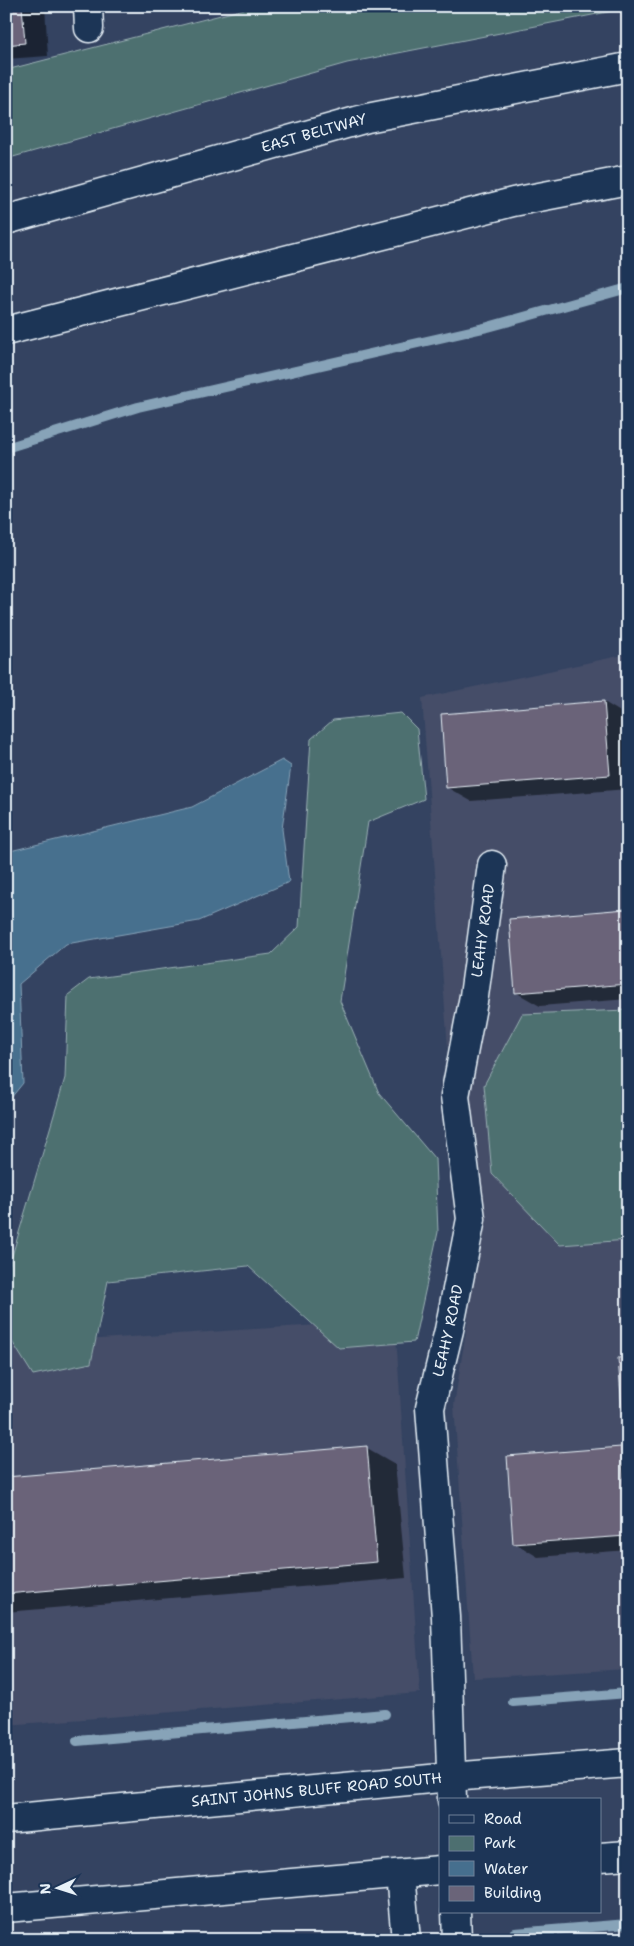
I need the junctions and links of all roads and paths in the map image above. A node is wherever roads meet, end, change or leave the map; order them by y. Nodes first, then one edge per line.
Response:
1 (628, 66) edge
2 (628, 180) edge
3 (6, 220) edge
4 (6, 330) edge
5 (492, 865) dead end
6 (628, 1763) edge
7 (452, 1789) edge
8 (6, 1819) edge
9 (628, 1855) edge
10 (602, 1857) edge
11 (439, 1870) edge
12 (400, 1874) junction
13 (6, 1908) edge
14 (456, 1914) edge
15 (406, 1940) edge
16 (457, 1940) edge

1 - 3 main road, EAST BELTWAY
2 - 4 main road
5 - 7 main road, LEAHY ROAD
6 - 7 main road, SAINT JOHNS BLUFF ROAD SOUTH
7 - 8 main road, SAINT JOHNS BLUFF ROAD SOUTH
9 - 10 main road
11 - 12 main road
12 - 13 main road
12 - 15 main road
14 - 16 main road

